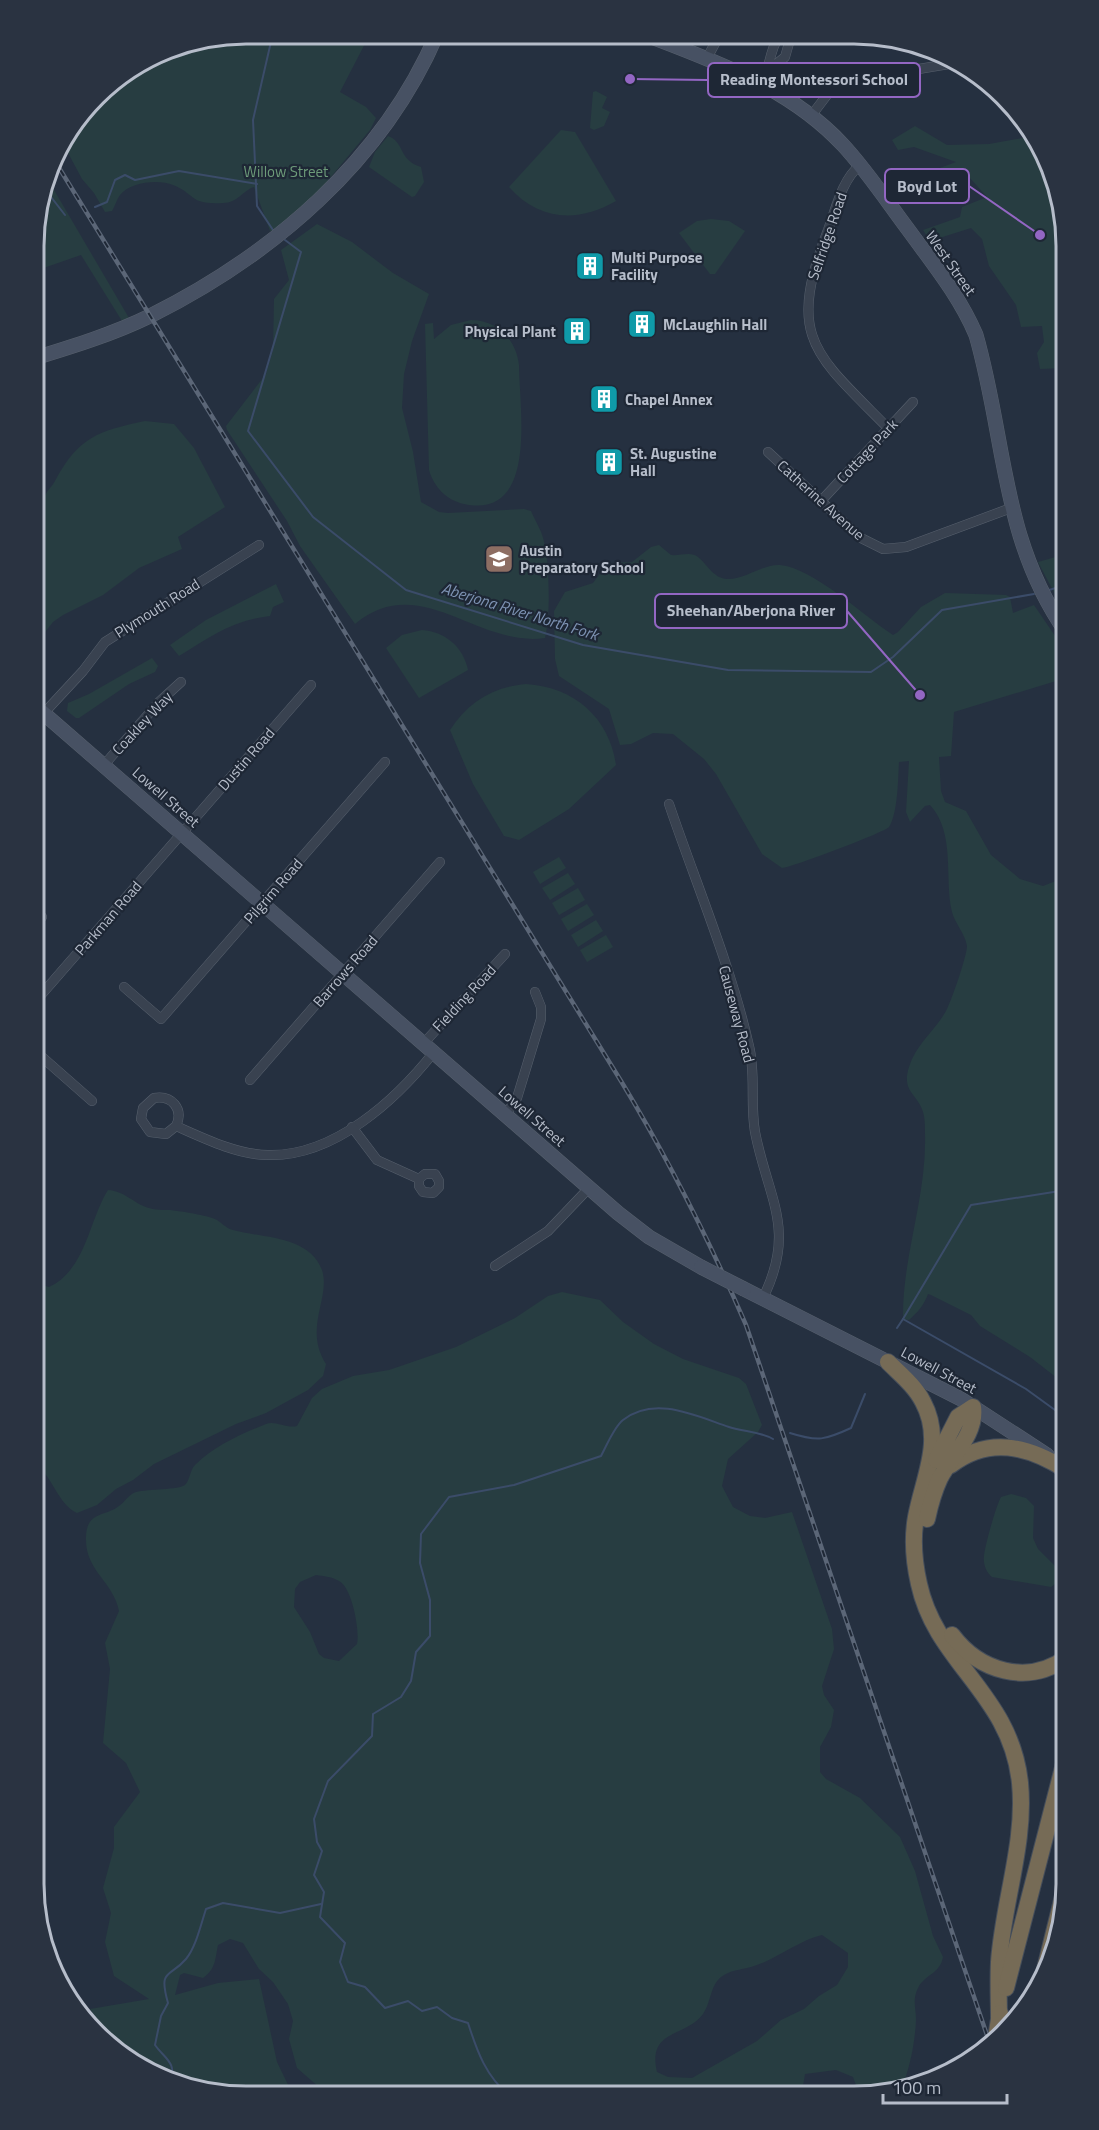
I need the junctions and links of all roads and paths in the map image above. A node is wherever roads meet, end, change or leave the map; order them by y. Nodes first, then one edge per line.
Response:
1 (432, 44) edge
2 (669, 44) edge
3 (715, 44) edge
4 (775, 44) edge
5 (788, 44) edge
6 (708, 58) junction
7 (944, 65) edge
8 (769, 70) junction
9 (762, 84) junction
10 (812, 116) junction
11 (860, 165) junction
12 (44, 355) edge
13 (913, 402) dead end
14 (888, 428) junction
15 (768, 452) dead end
16 (821, 501) junction
17 (1011, 508) junction
18 (259, 545) dead end
19 (1056, 614) edge
20 (181, 682) dead end
21 (311, 685) dead end
22 (44, 705) edge
23 (44, 713) edge
24 (385, 762) dead end
25 (104, 765) junction
26 (669, 804) dead end
27 (182, 833) junction
28 (440, 862) dead end
29 (263, 903) junction
30 (505, 954) dead end
31 (343, 973) junction
32 (124, 987) dead end
33 (44, 992) edge
34 (535, 993) dead end
35 (429, 1047) junction
36 (44, 1059) edge
37 (250, 1080) dead end
38 (92, 1101) dead end
39 (506, 1114) junction
40 (176, 1126) junction
41 (352, 1127) junction
42 (419, 1179) dead end
43 (589, 1188) junction
44 (495, 1266) dead end
45 (763, 1299) junction
46 (888, 1362) junction
47 (973, 1407) junction
48 (1055, 1462) edge
49 (1055, 1464) edge
50 (944, 1472) junction
51 (924, 1485) junction
52 (1055, 1663) edge
53 (1055, 1797) edge
54 (999, 2021) junction
55 (998, 2024) edge

1 - 12 main road
2 - 6 main road, West Street
3 - 6 street
4 - 8 street
5 - 8 street
6 - 9 main road, West Street
7 - 10 street
8 - 9 street
9 - 10 main road, West Street
10 - 11 main road, West Street
11 - 14 street, Selfridge Road
11 - 17 main road, West Street
13 - 14 street, Cottage Park
14 - 16 street, Cottage Park
15 - 16 street, Catherine Avenue
16 - 17 street, Catherine Avenue
17 - 19 main road, West Street
18 - 22 street, Plymouth Road
20 - 25 street, Coakley Way
21 - 27 street, Dustin Road
23 - 25 main road, Lowell Street
24 - 29 street, Pilgrim Road
25 - 27 main road, Lowell Street
26 - 45 street, Causeway Road
27 - 29 main road, Lowell Street
27 - 33 street, Parkman Road
28 - 31 street, Barrows Road
29 - 31 main road, Lowell Street
29 - 32 street, Pilgrim Road
30 - 35 street, Fielding Road
31 - 35 main road, Lowell Street
31 - 37 street, Barrows Road
34 - 39 street
35 - 39 main road, Lowell Street
35 - 41 street, Fielding Road
36 - 38 street
39 - 43 main road, Lowell Street
40 - 40 street
40 - 41 street, Fielding Road
41 - 42 street
43 - 44 street
43 - 45 main road, Lowell Street, bridge
45 - 46 main road, Lowell Street
46 - 47 main road, Lowell Street
46 - 51 highway
47 - 48 main road, Lowell Street
47 - 50 highway
47 - 51 highway
49 - 50 highway
50 - 52 highway
51 - 54 highway
53 - 54 highway
54 - 55 highway

